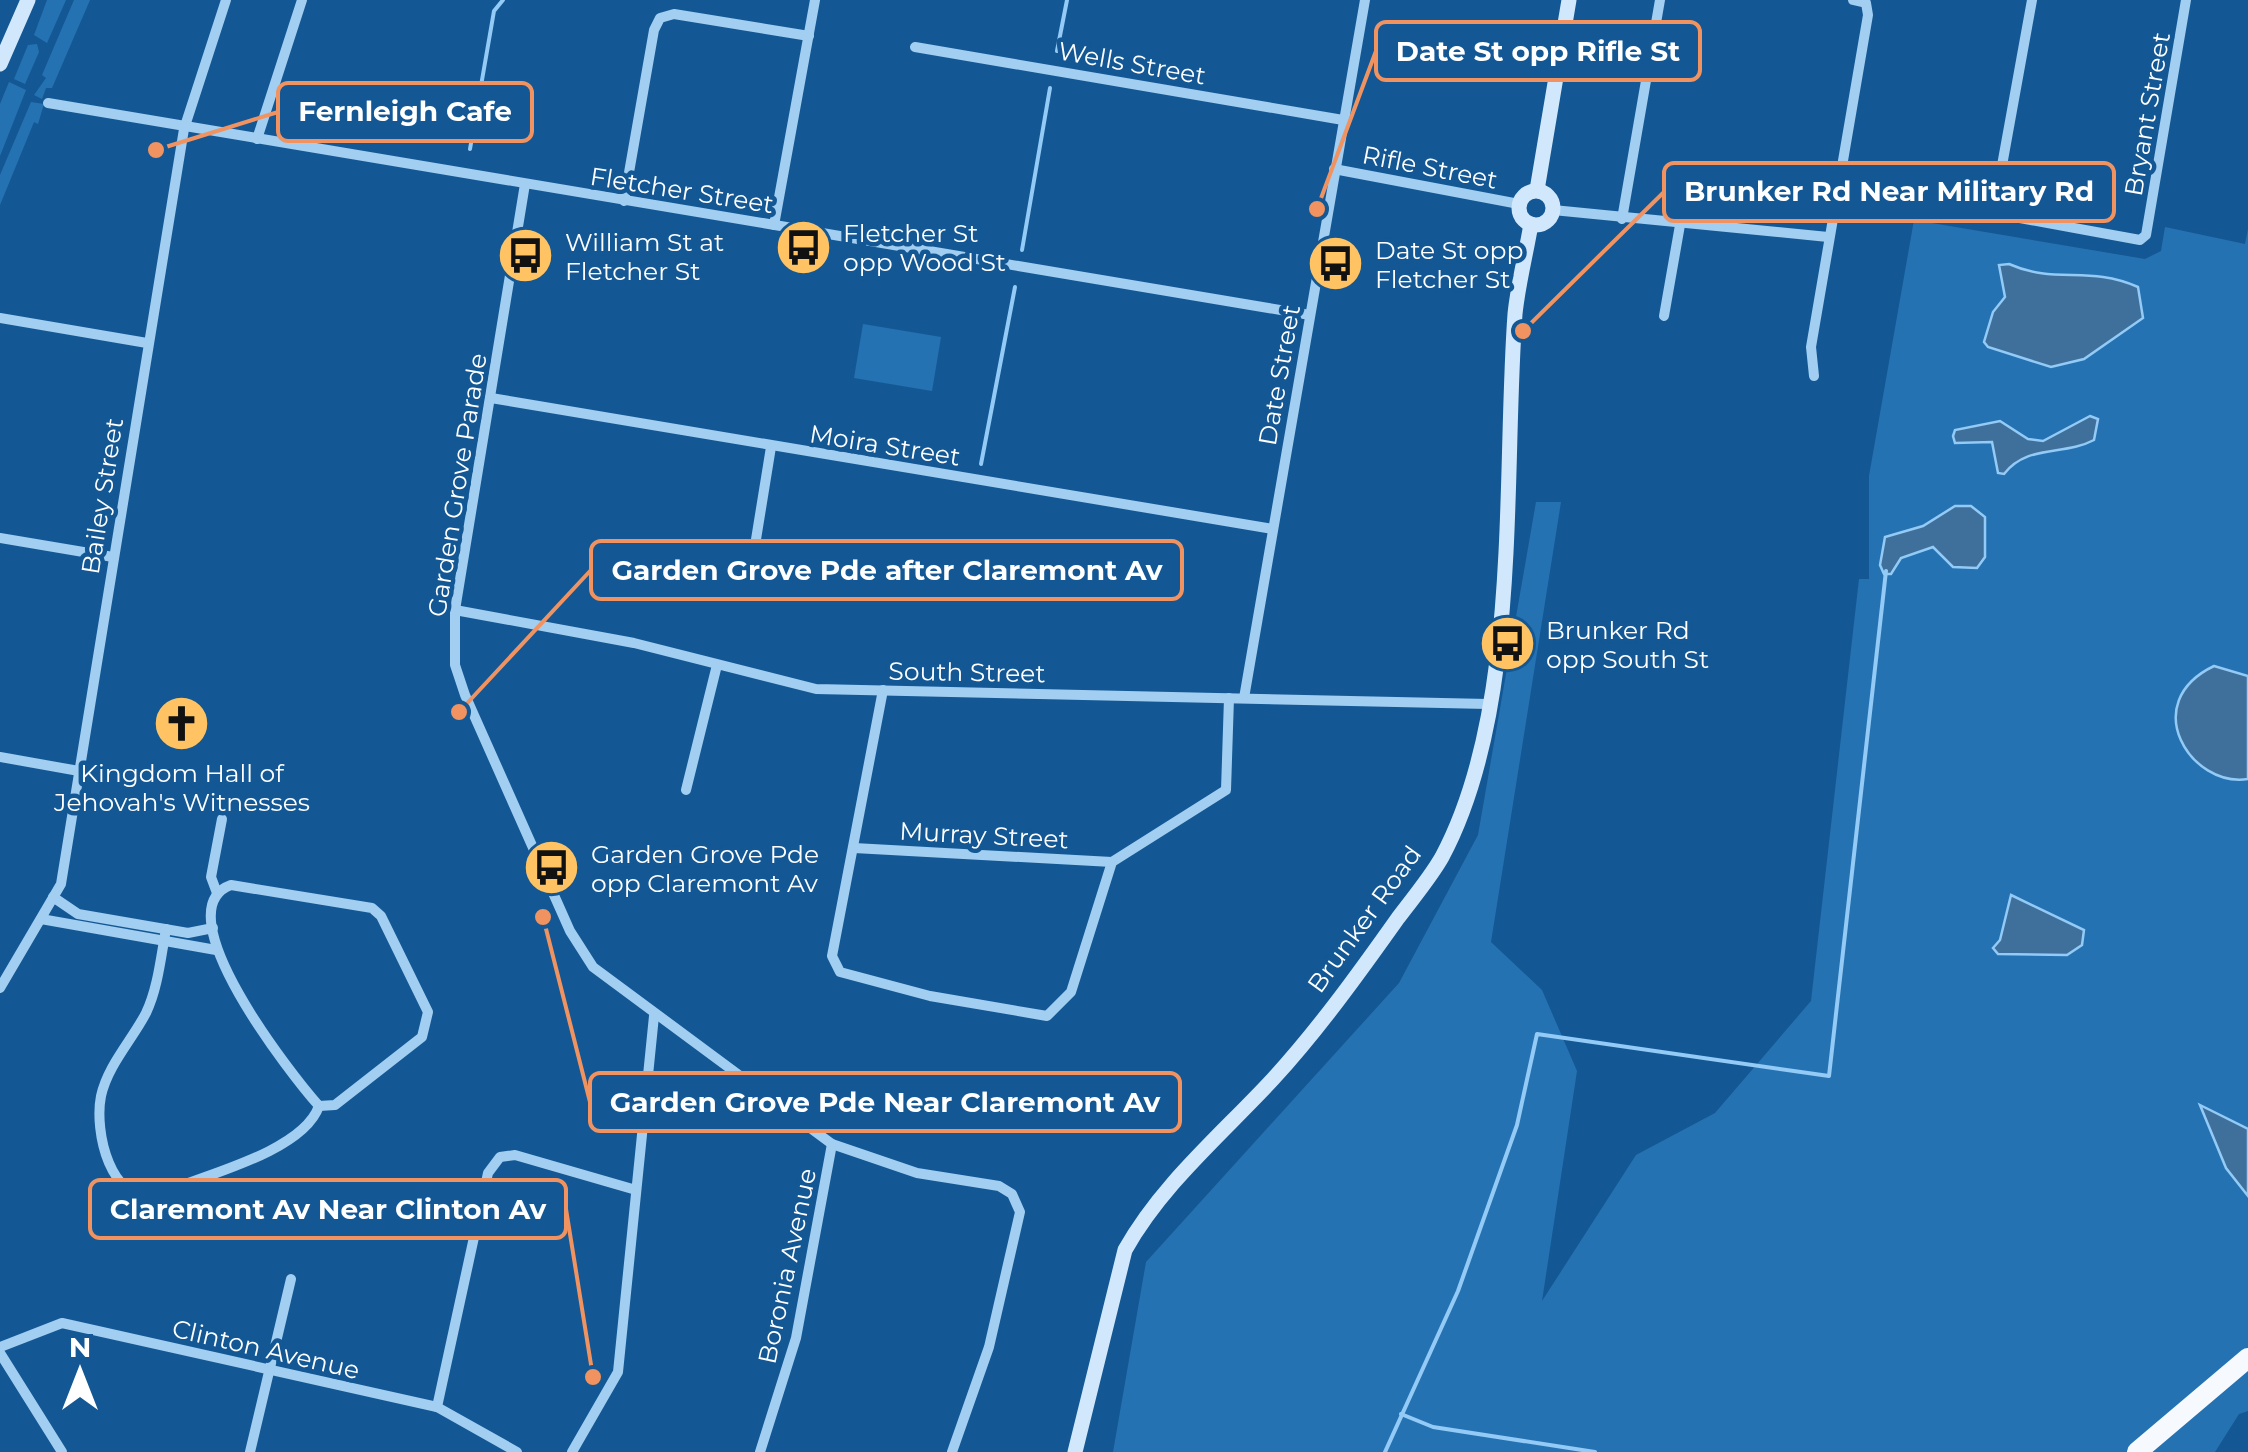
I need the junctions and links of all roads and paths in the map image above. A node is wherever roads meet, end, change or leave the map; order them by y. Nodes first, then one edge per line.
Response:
1 (28, 0) edge
2 (226, 0) edge
3 (302, 0) edge
4 (815, 0) edge
5 (1365, 0) edge
6 (1568, 0) edge
7 (1660, 0) edge
8 (1853, 0) edge
9 (2032, 0) edge
10 (2186, 0) edge
11 (1867, 2) edge
12 (809, 36) junction
13 (915, 46) dead end
14 (0, 64) edge
15 (48, 103) dead end
16 (1343, 120) junction
17 (184, 129) junction
18 (257, 139) junction
19 (1334, 169) junction
20 (525, 184) junction
21 (1537, 190) junction
22 (624, 201) junction
23 (1519, 204) junction
24 (1553, 210) junction
25 (1622, 219) junction
26 (1531, 224) junction
27 (774, 225) junction
28 (1680, 225) junction
29 (1828, 238) junction
30 (1310, 315) junction
31 (1664, 316) dead end
32 (0, 318) edge
33 (147, 343) junction
34 (1814, 376) dead end
35 (491, 398) junction
36 (771, 447) junction
37 (1272, 529) junction
38 (0, 538) edge
39 (113, 557) junction
40 (752, 564) dead end
41 (454, 610) junction
42 (717, 665) junction
43 (883, 690) junction
44 (1229, 698) junction
45 (1244, 698) junction
46 (1488, 704) junction
47 (0, 758) edge
48 (78, 771) junction
49 (686, 790) dead end
50 (222, 818) dead end
51 (854, 848) junction
52 (1112, 862) junction
53 (217, 894) junction
54 (53, 897) junction
55 (41, 918) junction
56 (213, 928) junction
57 (165, 935) junction
58 (216, 950) junction
59 (0, 988) edge
60 (654, 1016) junction
61 (319, 1106) junction
62 (832, 1144) junction
63 (636, 1190) junction
64 (291, 1279) dead end
65 (0, 1350) edge
66 (2248, 1358) edge
67 (268, 1370) junction
68 (437, 1407) junction
69 (62, 1452) edge
70 (250, 1452) edge
71 (517, 1452) edge
72 (572, 1452) edge
73 (760, 1452) edge
74 (952, 1452) edge
75 (1075, 1452) edge
76 (2137, 1452) edge

1 - 14 main road
2 - 17 street, Bailey Street
3 - 18 street
4 - 12 street
5 - 16 street, Date Street
6 - 21 main road
7 - 25 street
8 - 11 street
9 - 10 street, Bryant Street
11 - 29 street
12 - 22 street
12 - 27 street
13 - 16 street, Wells Street
15 - 17 street, Fletcher Street
16 - 19 street, Date Street
17 - 18 street, Fletcher Street
17 - 33 street, Bailey Street
18 - 20 street, Fletcher Street
19 - 23 street, Rifle Street
19 - 30 street, Date Street
20 - 22 street, Fletcher Street
20 - 35 street, Garden Grove Parade
21 - 23 main road
21 - 24 main road
22 - 27 street, Fletcher Street
23 - 26 main road
24 - 25 street
24 - 26 main road
25 - 28 street
26 - 46 main road, Brunker Road
27 - 30 street, Fletcher Street
28 - 29 street
28 - 31 street
29 - 34 street
30 - 37 street, Date Street
32 - 33 street
33 - 39 street, Bailey Street
35 - 36 street, Moira Street
35 - 41 street, Garden Grove Parade
36 - 37 street, Moira Street
36 - 40 street
37 - 45 street, Date Street
38 - 39 street
39 - 48 street, Bailey Street
41 - 42 street, South Street
41 - 60 street, Garden Grove Parade
42 - 43 street, South Street
42 - 49 street
43 - 44 street, South Street
43 - 51 street
44 - 45 street, South Street
44 - 52 street
45 - 46 street, South Street
46 - 75 main road, Brunker Road
47 - 48 street
48 - 54 street, Bailey Street
50 - 53 street
51 - 52 street, Murray Street
51 - 52 street
53 - 56 street
53 - 61 street
54 - 55 street, Bailey Street
54 - 57 street
55 - 57 street
55 - 59 street, Bailey Street
56 - 57 street
56 - 58 street
57 - 58 street
57 - 61 street
58 - 61 street
60 - 62 street, Garden Grove Parade
60 - 63 street
62 - 73 street, Boronia Avenue
62 - 74 street, Garden Grove Parade
63 - 68 street
63 - 72 street
64 - 67 street
65 - 67 street, Clinton Avenue
65 - 69 street
66 - 76 highway
67 - 68 street, Clinton Avenue
67 - 70 street
68 - 71 street, Clinton Avenue

